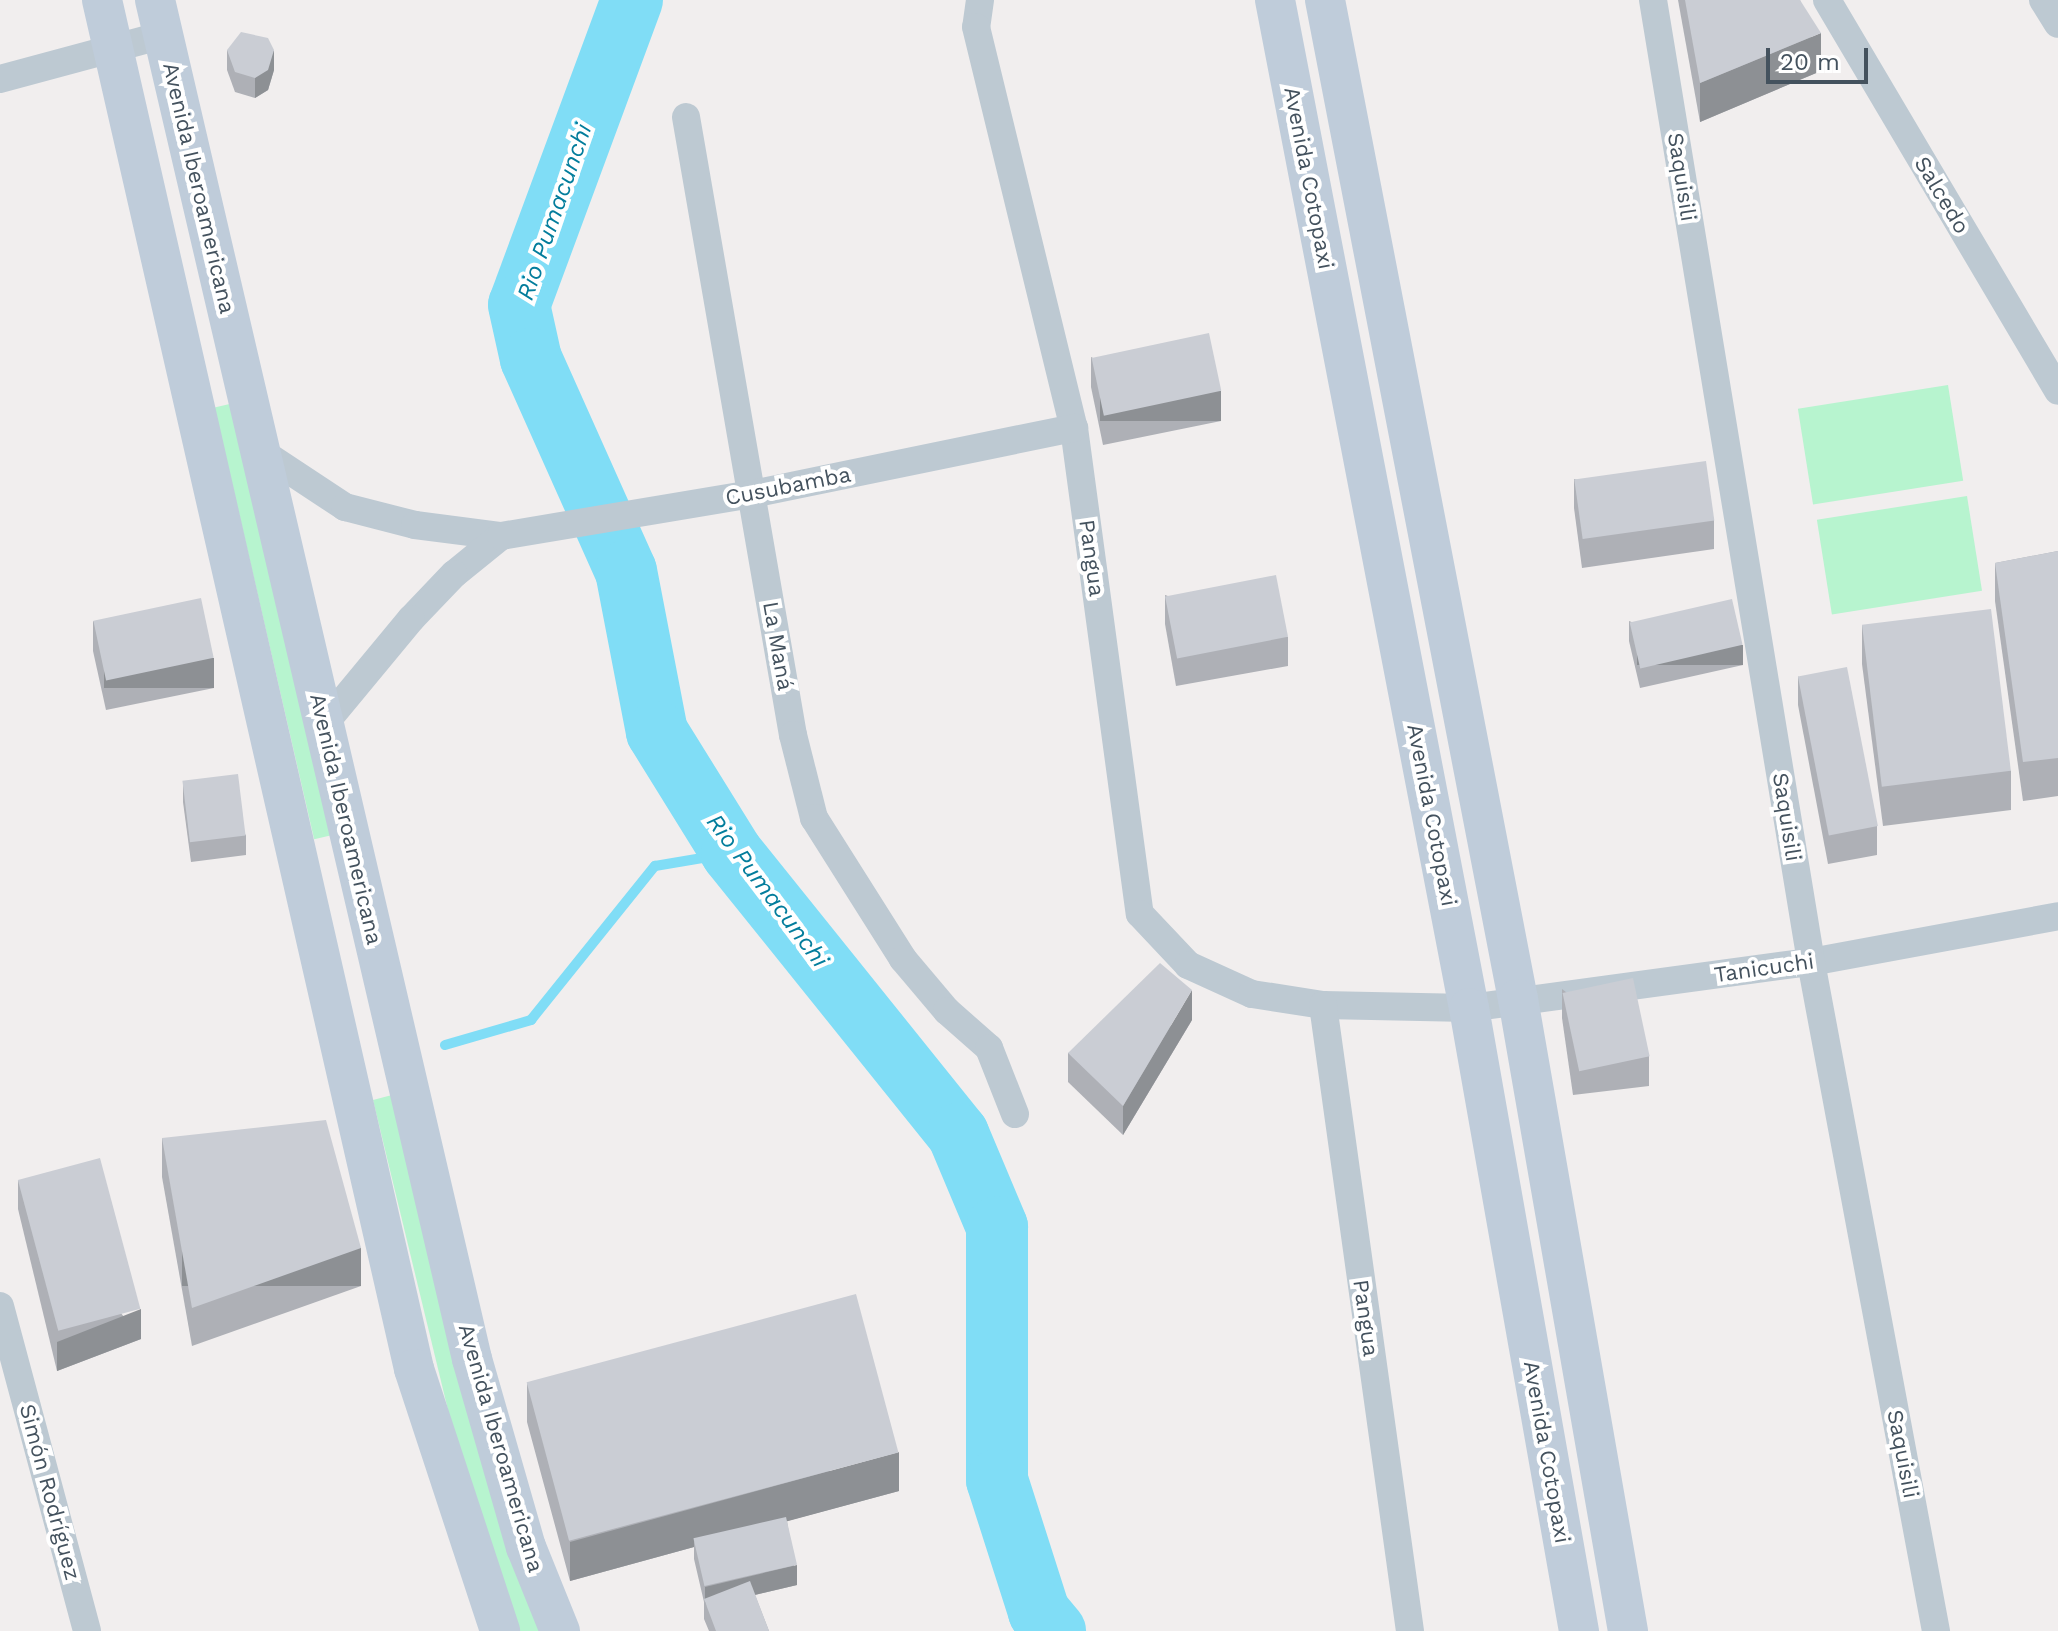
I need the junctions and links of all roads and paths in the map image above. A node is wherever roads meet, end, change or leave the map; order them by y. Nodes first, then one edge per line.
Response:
1 (102, 0) edge
2 (980, 0) edge
3 (1275, 0) edge
4 (1325, 0) edge
5 (1653, 0) edge
6 (1827, 0) edge
7 (2043, 0) edge
8 (159, 17) edge
9 (2058, 24) edge
10 (113, 47) junction
11 (0, 79) edge
12 (686, 117) dead end
13 (242, 373) junction
14 (189, 384) junction
15 (2058, 391) edge
16 (1408, 426) junction
17 (1074, 428) junction
18 (1359, 438) junction
19 (260, 451) junction
20 (752, 494) junction
21 (515, 534) junction
22 (324, 724) junction
23 (2058, 916) edge
24 (1811, 962) junction
25 (1518, 999) junction
26 (1323, 1005) junction
27 (1469, 1008) junction
28 (392, 1021) junction
29 (340, 1036) junction
30 (1015, 1114) dead end
31 (0, 1306) edge
32 (87, 1631) edge
33 (500, 1631) edge
34 (560, 1631) edge
35 (1410, 1631) edge
36 (1579, 1631) edge
37 (1628, 1631) edge
38 (1936, 1631) edge

1 - 10 street
2 - 17 street, Pangua
3 - 18 street, Avenida Cotopaxi
4 - 16 street
5 - 24 street, Saquisili
6 - 15 street, Salcedo
7 - 9 street
8 - 10 street
8 - 13 street, Avenida Iberoamericana
10 - 11 street
10 - 14 street
12 - 20 street, La Maná
13 - 14 street
13 - 19 street, Avenida Iberoamericana
14 - 29 street
16 - 18 street
16 - 25 street
17 - 20 street, Cusubamba
17 - 26 street, Pangua
18 - 27 street, Avenida Cotopaxi
19 - 21 street, Cusubamba
19 - 22 street, Avenida Iberoamericana
20 - 21 street, Cusubamba
20 - 30 street, La Maná
21 - 22 street, Cusubamba
22 - 28 street, Avenida Iberoamericana
23 - 24 street, Tanicuchi
24 - 25 street, Tanicuchi
24 - 38 street, Saquisili
25 - 27 street, Tanicuchi
25 - 37 street
26 - 27 street, Pangua
26 - 35 street, Pangua
27 - 36 street, Avenida Cotopaxi
28 - 29 street
28 - 34 street, Avenida Iberoamericana
29 - 33 street
31 - 32 street, Simón Rodríguez

